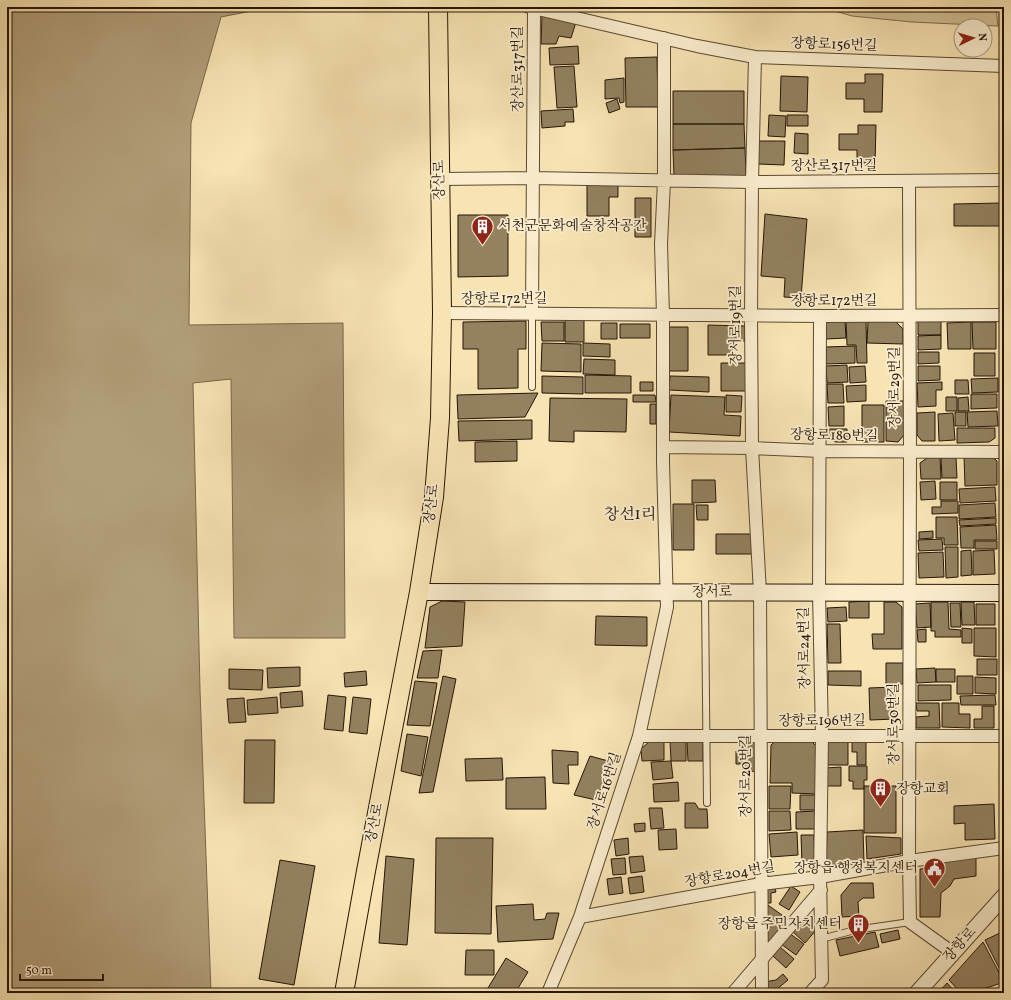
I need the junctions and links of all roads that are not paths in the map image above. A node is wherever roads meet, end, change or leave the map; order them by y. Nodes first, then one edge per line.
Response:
1 (438, 7) edge
2 (531, 8) edge
3 (664, 38) junction
4 (755, 57) junction
5 (1004, 66) edge
6 (532, 178) junction
7 (440, 179) junction
8 (664, 180) junction
9 (1004, 180) edge
10 (909, 181) junction
11 (752, 182) junction
12 (442, 313) junction
13 (532, 314) junction
14 (663, 315) junction
15 (1004, 315) edge
16 (751, 316) junction
17 (820, 316) junction
18 (909, 316) junction
19 (532, 387) dead end
20 (663, 447) junction
21 (752, 448) junction
22 (821, 451) junction
23 (910, 452) junction
24 (1004, 452) edge
25 (419, 592) junction
26 (666, 592) junction
27 (705, 592) junction
28 (760, 593) junction
29 (819, 593) junction
30 (909, 593) junction
31 (1004, 593) edge
32 (639, 736) junction
33 (705, 736) junction
34 (761, 736) junction
35 (822, 736) junction
36 (909, 736) junction
37 (1004, 736) edge
38 (707, 803) dead end
39 (1004, 848) edge
40 (909, 861) junction
41 (820, 877) junction
42 (761, 884) junction
43 (821, 890) junction
44 (1004, 896) edge
45 (580, 917) junction
46 (910, 922) junction
47 (821, 939) junction
48 (953, 953) junction
49 (762, 959) junction
50 (344, 993) edge
51 (548, 993) edge
52 (733, 993) edge
53 (762, 993) edge
54 (810, 993) edge
55 (917, 993) edge

1 - 7 main road, 장산로
2 - 3 street, 장항로156번길
2 - 6 street, 장산로317번길
3 - 4 street, 장항로156번길
3 - 8 street
4 - 5 street, 장항로156번길
4 - 11 street, 장서로19번길
6 - 7 street, 장산로317번길
6 - 8 street, 장산로317번길
6 - 13 street
7 - 12 main road, 장산로
8 - 11 street, 장산로317번길
8 - 14 street
9 - 10 street, 장산로317번길
10 - 11 street, 장산로317번길
10 - 18 street, 장서로29번길
11 - 16 street, 장서로19번길
12 - 13 street, 장항로172번길
12 - 25 main road, 장산로
13 - 14 street, 장항로172번길
13 - 19 lane
14 - 16 street, 장항로172번길
14 - 20 street, 장서로16번길
15 - 18 street, 장항로172번길
16 - 17 street, 장항로172번길
16 - 21 street, 장서로19번길
17 - 18 street, 장항로172번길
17 - 22 street, 장서로24번길
18 - 23 street, 장서로29번길
20 - 21 street, 장항로180번길
20 - 26 street, 장서로16번길
21 - 22 street, 장항로180번길
21 - 28 street, 장서로19번길
22 - 23 street, 장항로180번길
22 - 29 street, 장서로24번길
23 - 24 street, 장항로180번길
23 - 30 street, 장서로29번길
25 - 26 main road, 장서로
25 - 50 main road, 장산로
26 - 27 main road, 장서로
26 - 32 street, 장서로16번길
27 - 28 main road, 장서로
27 - 33 lane
28 - 29 main road, 장서로
28 - 34 street, 장서로20번길
29 - 30 main road, 장서로
29 - 35 street, 장서로24번길
30 - 31 main road, 장서로
30 - 36 street, 장서로30번길
32 - 33 street, 장항로196번길
32 - 45 street, 장서로16번길
33 - 34 street, 장항로196번길
33 - 38 lane
34 - 35 street, 장항로196번길
34 - 42 street, 장서로20번길
35 - 36 street, 장항로196번길
35 - 41 street, 장서로24번길
36 - 37 street, 장항로196번길
36 - 40 street, 장서로30번길
39 - 40 street, 장항로204번길
40 - 41 street, 장항로204번길
40 - 46 street, 장서로30번길
41 - 42 street, 장항로204번길
41 - 43 street, 장서로24번길
42 - 45 street, 장항로204번길
42 - 49 street, 장서로20번길
43 - 47 street, 장서로24번길
43 - 49 street
44 - 48 street, 장항로
45 - 51 street, 장서로16번길
46 - 47 lane
46 - 48 street
47 - 54 street, 장서로24번길
48 - 55 street, 장항로
49 - 52 street
49 - 53 street, 장서로20번길

